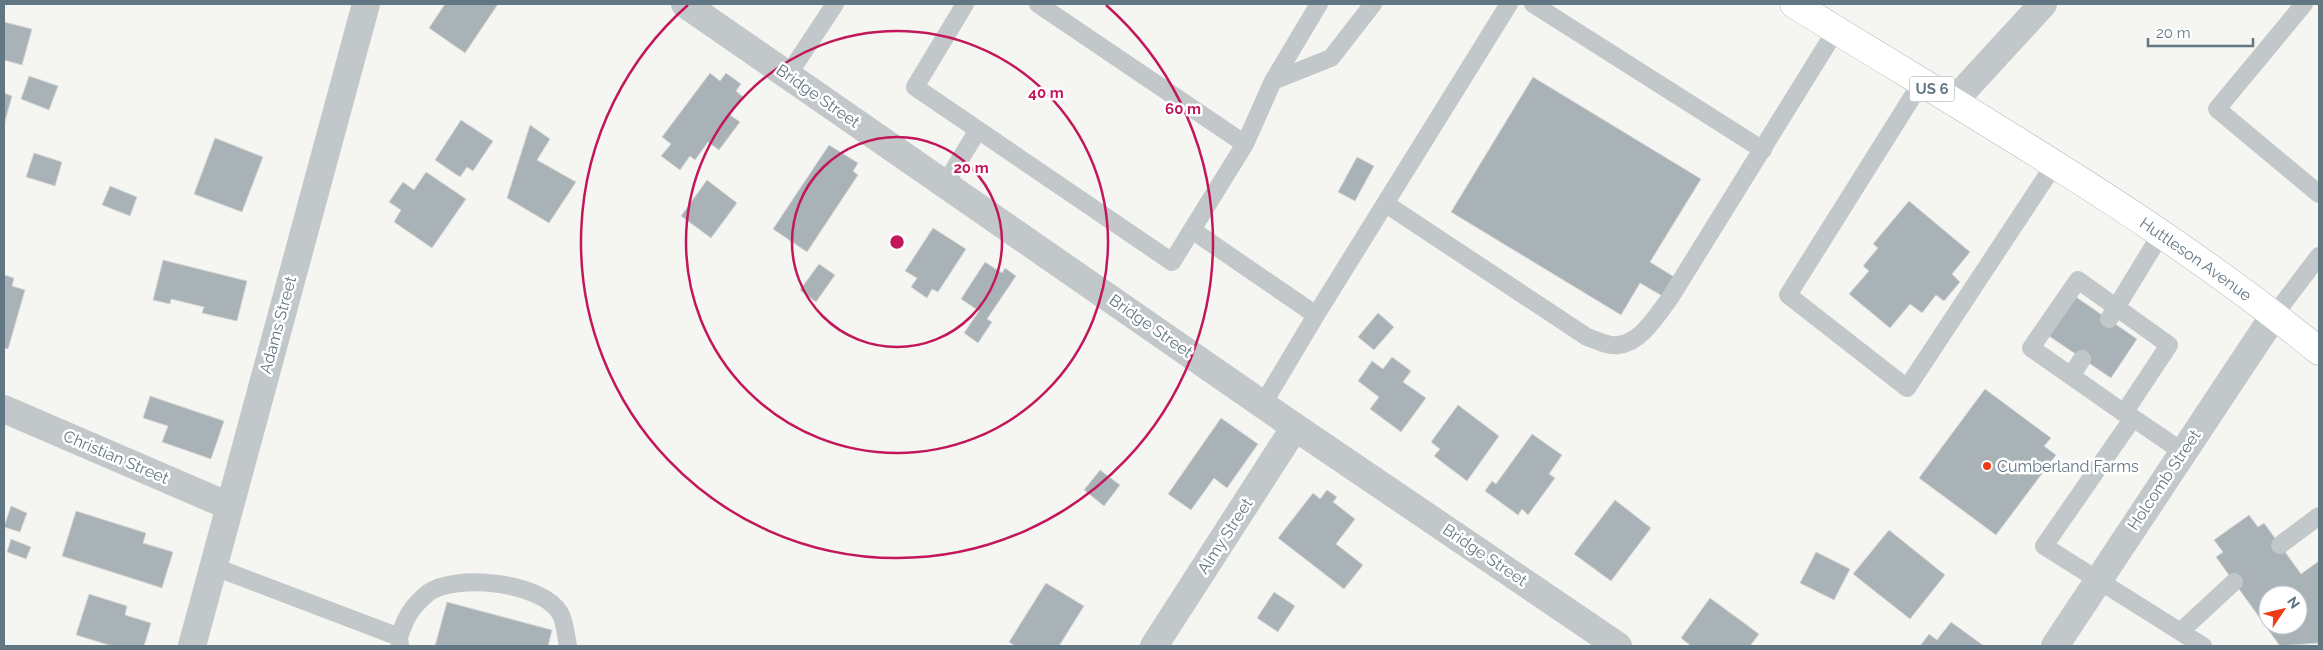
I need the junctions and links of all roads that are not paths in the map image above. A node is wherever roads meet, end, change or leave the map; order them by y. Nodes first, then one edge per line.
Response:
1 (366, 4) edge
2 (685, 4) edge
3 (835, 4) edge
4 (965, 4) edge
5 (1038, 4) edge
6 (1319, 4) edge
7 (1373, 4) edge
8 (1509, 4) edge
9 (1533, 4) edge
10 (1794, 4) edge
11 (2043, 4) edge
12 (2304, 4) edge
13 (1836, 30) junction
14 (788, 75) junction
15 (1273, 81) junction
16 (1921, 83) junction
17 (1953, 102) junction
18 (978, 130) junction
19 (1245, 144) junction
20 (1763, 150) junction
21 (2061, 170) junction
22 (945, 184) junction
23 (2319, 194) edge
24 (1386, 204) junction
25 (1192, 230) junction
26 (2161, 234) junction
27 (2319, 256) edge
28 (2112, 313) junction
29 (2275, 314) junction
30 (1316, 315) junction
31 (2319, 351) edge
32 (2082, 359) dead end
33 (2071, 376) junction
34 (1263, 404) junction
35 (4, 409) edge
36 (2128, 415) junction
37 (1295, 427) junction
38 (2183, 452) junction
39 (229, 506) junction
40 (2319, 516) edge
41 (2280, 545) dead end
42 (212, 566) junction
43 (2098, 579) junction
44 (2234, 582) dead end
45 (2181, 631) junction
46 (400, 642) edge
47 (1608, 643) edge
48 (192, 646) edge
49 (568, 646) edge
50 (1154, 646) edge
51 (2054, 646) edge
52 (2203, 646) edge

1 - 39 street, Adams Street
2 - 14 street, Bridge Street
3 - 14 lane
4 - 18 lane
5 - 19 lane
6 - 15 lane
7 - 15 lane
8 - 24 lane
9 - 20 lane
10 - 13 highway, US 6
11 - 17 street
12 - 23 lane
13 - 16 highway, US 6
13 - 20 lane
14 - 22 street, Bridge Street
15 - 19 lane
16 - 17 highway, US 6
16 - 21 lane
17 - 21 highway, US 6
18 - 22 lane
18 - 25 lane
19 - 25 lane
20 - 24 lane
21 - 26 highway, Huttleson Avenue / US 6
22 - 34 street, Bridge Street
24 - 30 lane
25 - 30 lane
26 - 28 lane
26 - 29 highway, Huttleson Avenue / US 6
27 - 29 lane
28 - 33 lane
28 - 36 lane
29 - 31 highway, Huttleson Avenue / US 6
29 - 38 street, Holcomb Street
30 - 34 lane
32 - 33 lane
33 - 36 lane
34 - 37 street, Bridge Street
35 - 39 street, Christian Street
36 - 38 lane
36 - 43 lane
37 - 47 street, Bridge Street
37 - 50 street, Almy Street
38 - 43 street, Holcomb Street
39 - 42 street, Adams Street
40 - 41 lane
42 - 46 lane
42 - 48 street, Adams Street
43 - 45 lane
43 - 51 street, Holcomb Street
44 - 45 lane
45 - 52 lane
46 - 49 lane

